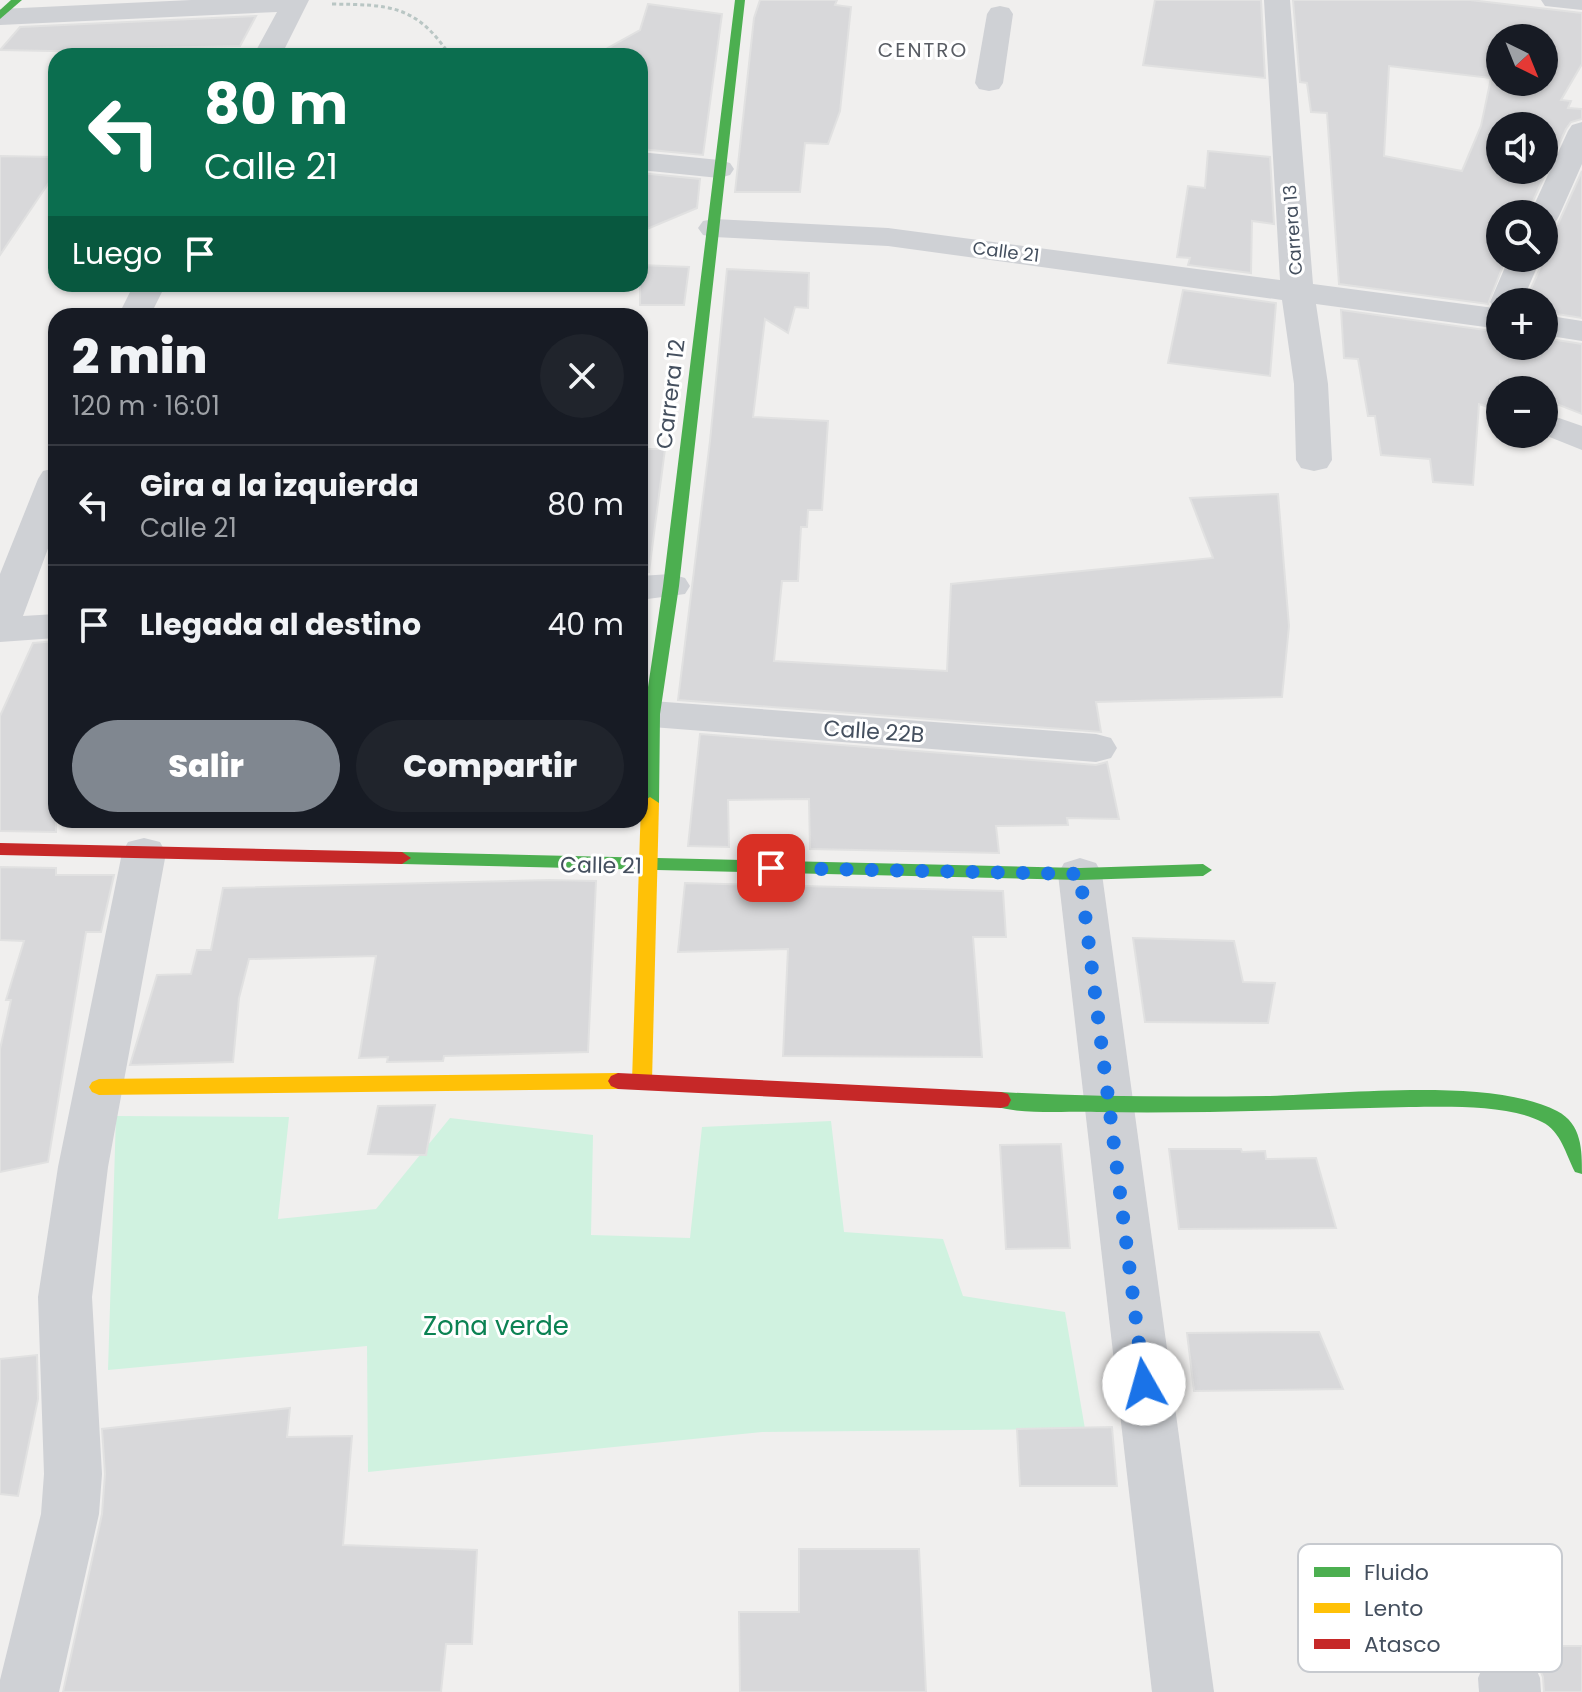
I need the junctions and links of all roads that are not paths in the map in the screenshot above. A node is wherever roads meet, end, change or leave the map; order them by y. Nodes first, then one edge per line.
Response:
1 (17, 0) edge
2 (740, 0) edge
3 (1277, 0) edge
4 (1554, 0) edge
5 (296, 2) edge
6 (1582, 2) edge
7 (1000, 14) dead end
8 (0, 16) edge
9 (271, 48) edge
10 (989, 83) dead end
11 (1582, 131) edge
12 (648, 162) edge
13 (719, 169) junction
14 (1551, 200) edge
15 (714, 228) junction
16 (1297, 289) junction
17 (1486, 311) edge
18 (1558, 327) edge
19 (1582, 331) edge
20 (1314, 460) dead end
21 (48, 500) edge
22 (656, 587) edge
23 (48, 626) edge
24 (0, 627) edge
25 (652, 714) junction
26 (1096, 748) dead end
27 (0, 849) edge
28 (144, 853) junction
29 (647, 866) junction
30 (1203, 870) dead end
31 (1080, 874) junction
32 (642, 1081) junction
33 (99, 1087) junction
34 (1109, 1106) junction
35 (1582, 1166) edge
36 (28, 1692) edge
37 (1183, 1692) edge

1 - 8 street
2 - 13 street, Carrera 12
3 - 16 street, Carrera 13
4 - 6 street
5 - 8 street
5 - 9 street
7 - 10 street
11 - 14 street
12 - 13 street
13 - 15 street, Carrera 12
15 - 16 street, Calle 21
15 - 22 street, Carrera 12
16 - 17 street, Calle 21
16 - 20 street, Carrera 13
18 - 19 street
21 - 24 street
22 - 25 street, Carrera 12
23 - 24 street
25 - 26 street, Calle 22B
25 - 29 street, Carrera 12
27 - 28 street, Calle 21
28 - 29 street, Calle 21
28 - 33 street
29 - 31 street, Calle 21
29 - 32 street, Carrera 12
30 - 31 street, Calle 21
31 - 34 street
32 - 33 street
32 - 34 street
33 - 36 street
34 - 35 street
34 - 37 street

